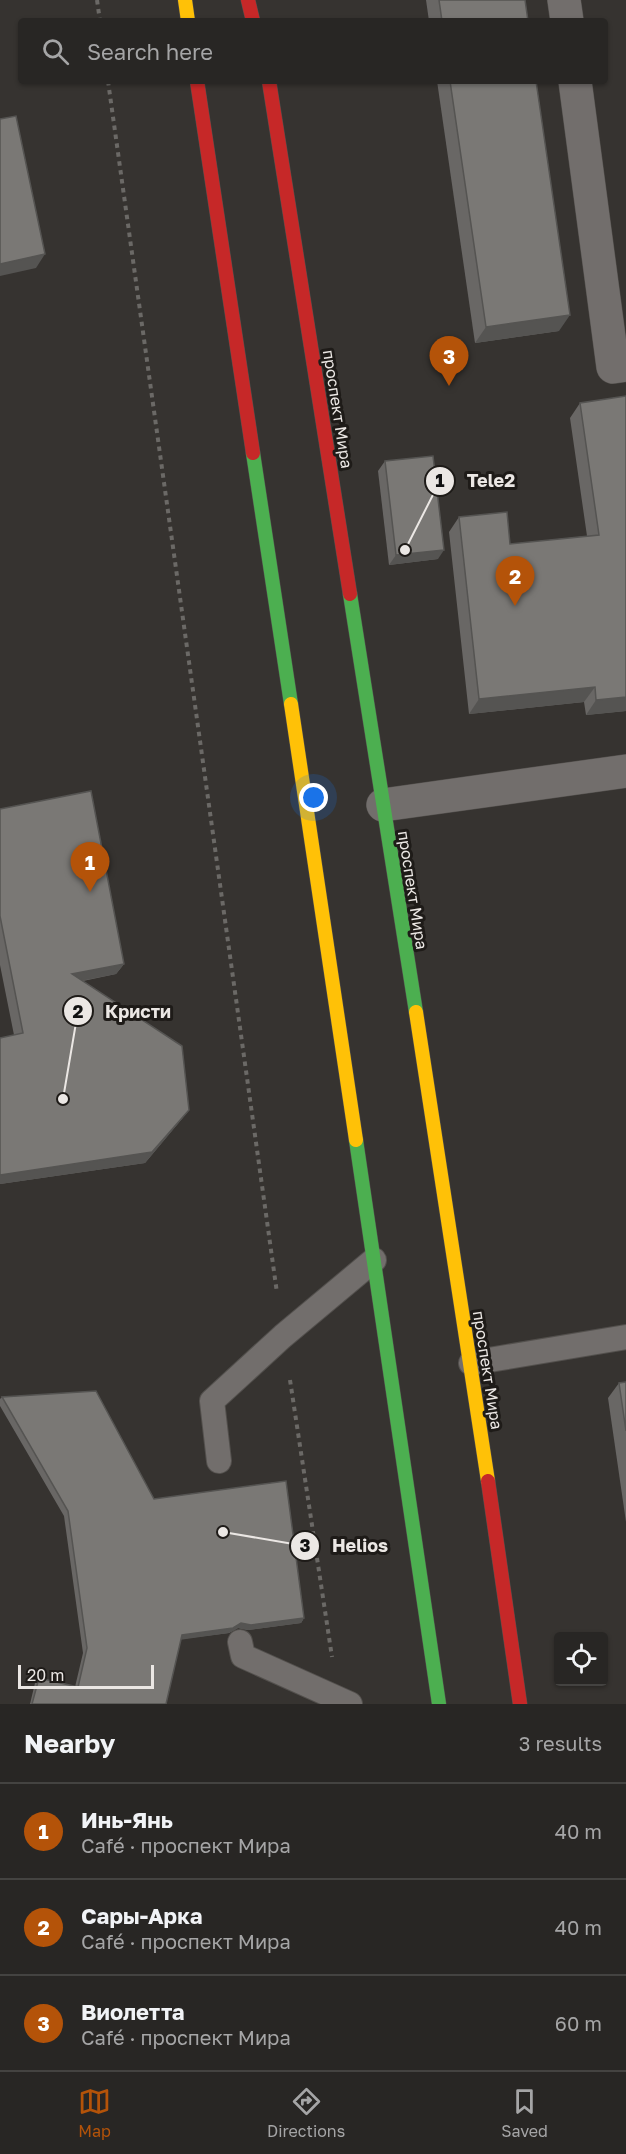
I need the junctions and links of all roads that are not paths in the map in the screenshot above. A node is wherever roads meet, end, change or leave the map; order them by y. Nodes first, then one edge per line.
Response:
1 (185, 0) edge
2 (248, 0) edge
3 (258, 0) edge
4 (564, 0) edge
5 (188, 18) edge
6 (253, 18) edge
7 (260, 18) edge
8 (567, 18) edge
9 (197, 84) edge
10 (269, 84) edge
11 (575, 84) edge
12 (626, 365) edge
13 (626, 771) edge
14 (383, 805) junction
15 (374, 1260) junction
16 (626, 1337) edge
17 (471, 1363) junction
18 (219, 1461) dead end
19 (240, 1642) dead end
20 (344, 1702) edge
21 (439, 1704) edge
22 (520, 1704) edge

1 - 5 main road
2 - 6 main road
3 - 7 main road
4 - 8 street
9 - 15 main road
10 - 14 main road, проспект Мира
11 - 12 street
13 - 14 street
14 - 17 main road, проспект Мира
15 - 18 lane
15 - 21 main road
16 - 17 lane
17 - 22 main road, проспект Мира
19 - 20 lane

